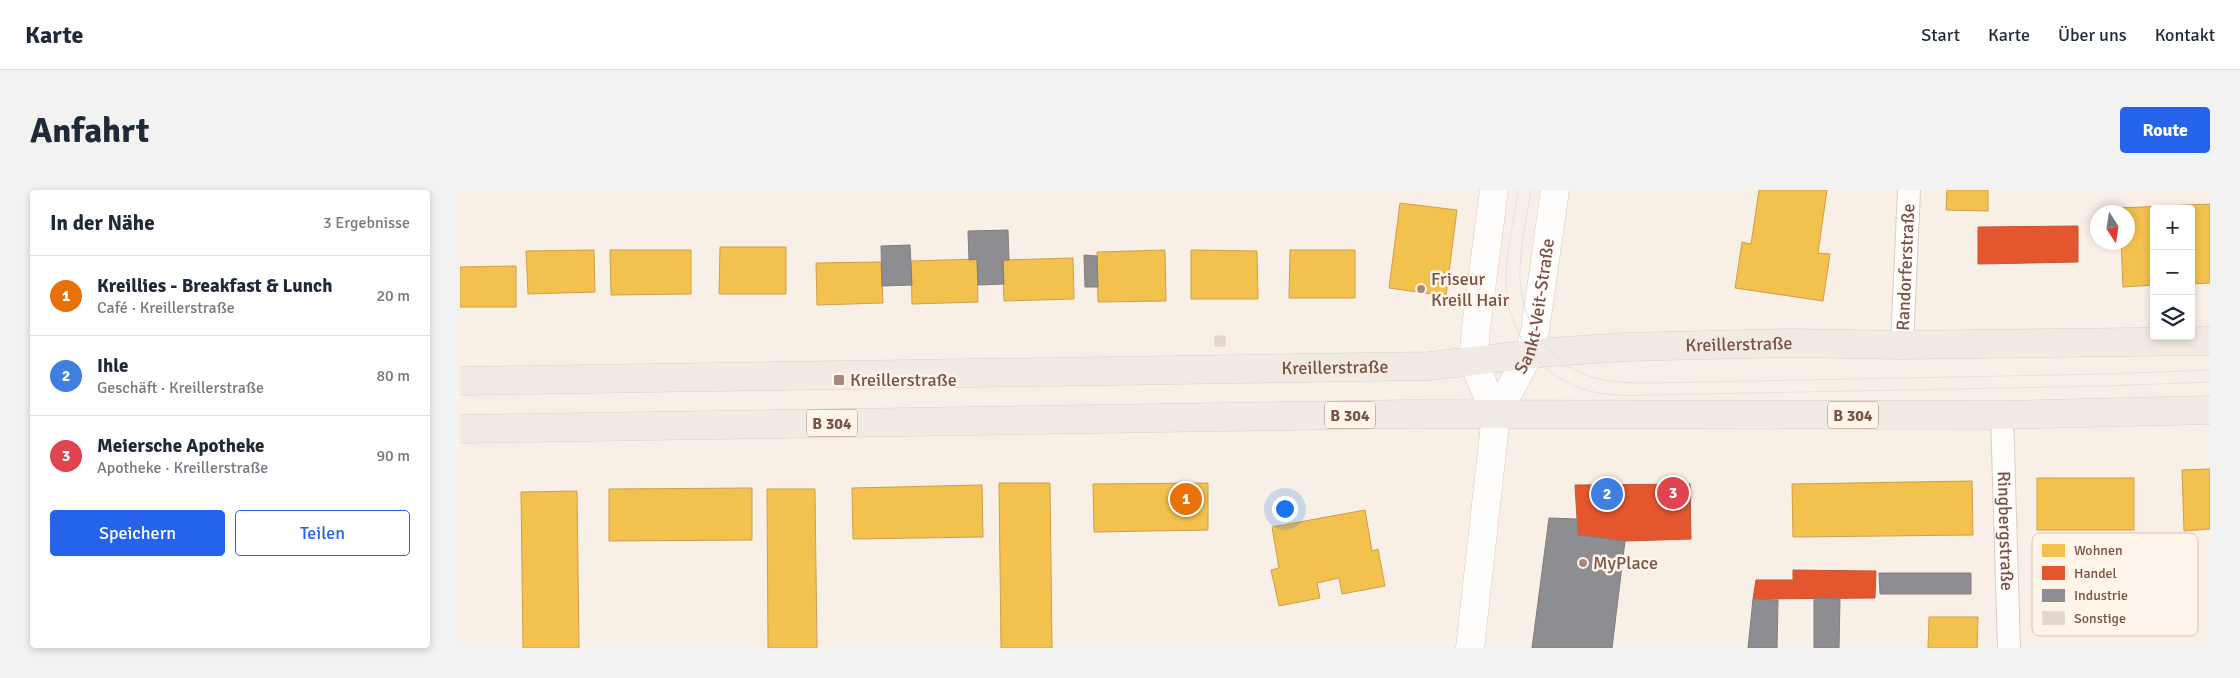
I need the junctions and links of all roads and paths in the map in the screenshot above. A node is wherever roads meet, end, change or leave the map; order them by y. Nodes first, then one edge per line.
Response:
1 (1494, 190) edge
2 (1554, 190) edge
3 (1909, 190) edge
4 (2210, 341) edge
5 (1902, 345) junction
6 (1529, 354) junction
7 (1474, 361) junction
8 (460, 381) edge
9 (2210, 410) edge
10 (1496, 415) junction
11 (2002, 415) junction
12 (460, 429) edge
13 (1470, 648) edge
14 (2009, 648) edge

1 - 7 street, Sankt-Veit-Straße
2 - 6 street, Sankt-Veit-Straße
3 - 5 street, Randorferstraße
4 - 5 main road, Kreillerstraße
5 - 6 main road, Kreillerstraße
6 - 7 main road, Kreillerstraße
6 - 10 street, Sankt-Veit-Straße
7 - 8 main road, Kreillerstraße
7 - 10 street, Sankt-Veit-Straße
9 - 11 main road, B 304
10 - 11 main road, B 304
10 - 12 main road, B 304
10 - 13 street, Sankt-Veit-Straße
11 - 14 street, Ringbergstraße

